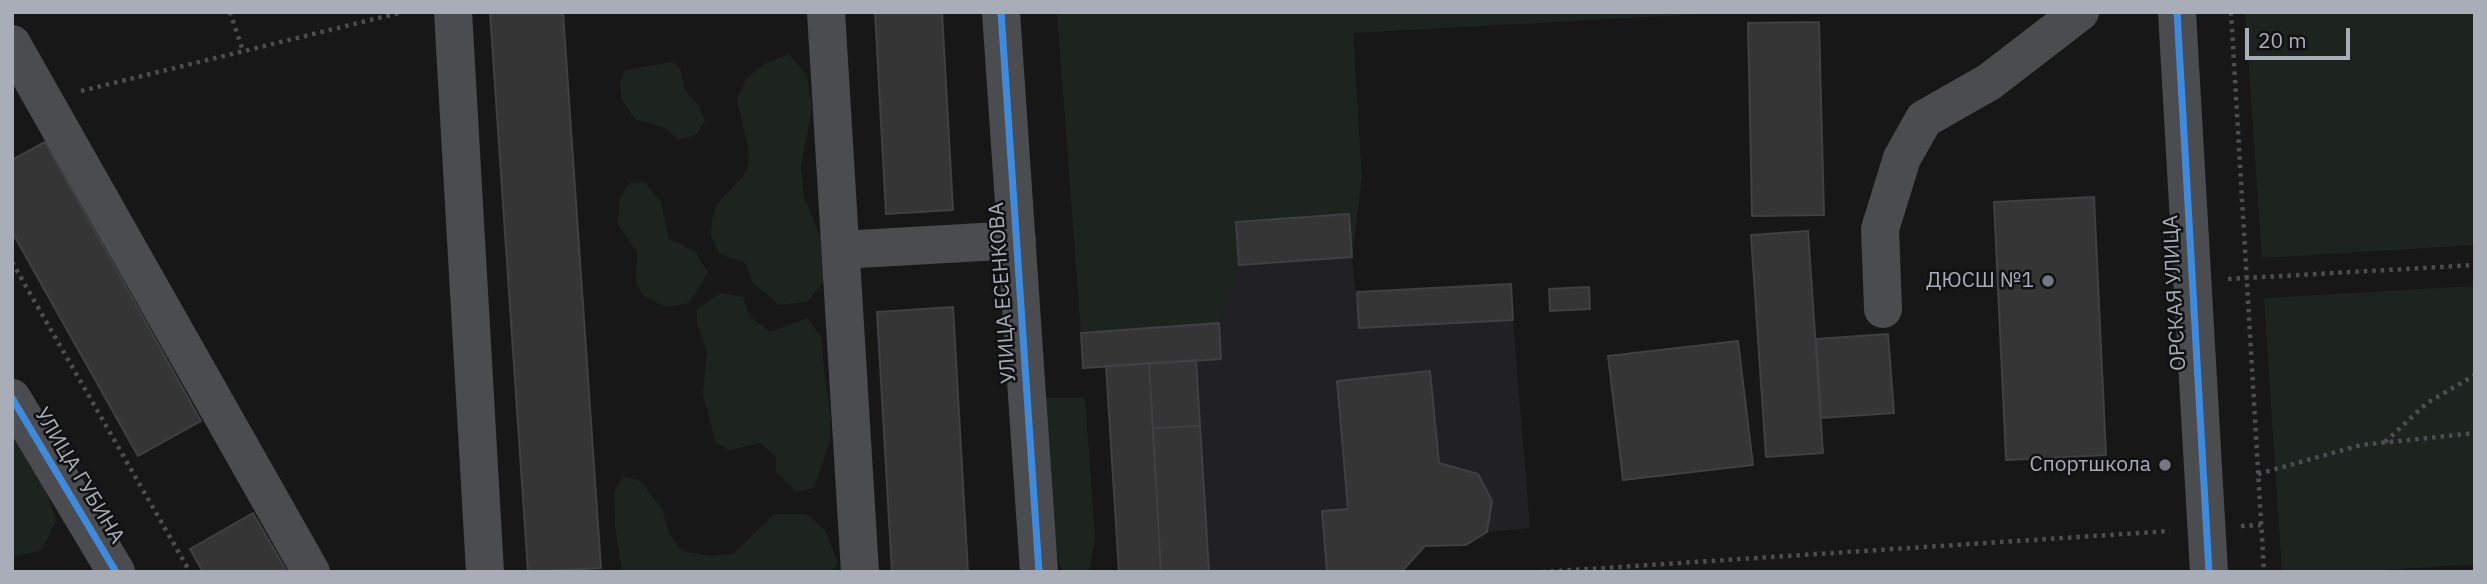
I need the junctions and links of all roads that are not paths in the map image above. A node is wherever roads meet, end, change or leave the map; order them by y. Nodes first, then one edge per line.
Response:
1 (453, 12) edge
2 (826, 12) edge
3 (1001, 12) edge
4 (2080, 12) edge
5 (2177, 12) edge
6 (12, 44) edge
7 (1017, 240) junction
8 (841, 250) junction
9 (1883, 309) dead end
10 (12, 398) edge
11 (116, 572) edge
12 (312, 572) edge
13 (485, 572) edge
14 (860, 572) edge
15 (1040, 572) edge
16 (2208, 572) edge

1 - 13 street
2 - 8 street
3 - 7 street, УЛИЦА ЕСЕНКОВА
4 - 9 street
5 - 16 street, ОРСКАЯ УЛИЦА
6 - 12 street
7 - 8 street
7 - 15 street, УЛИЦА ЕСЕНКОВА
8 - 14 street
10 - 11 street, УЛИЦА ГУБИНА

